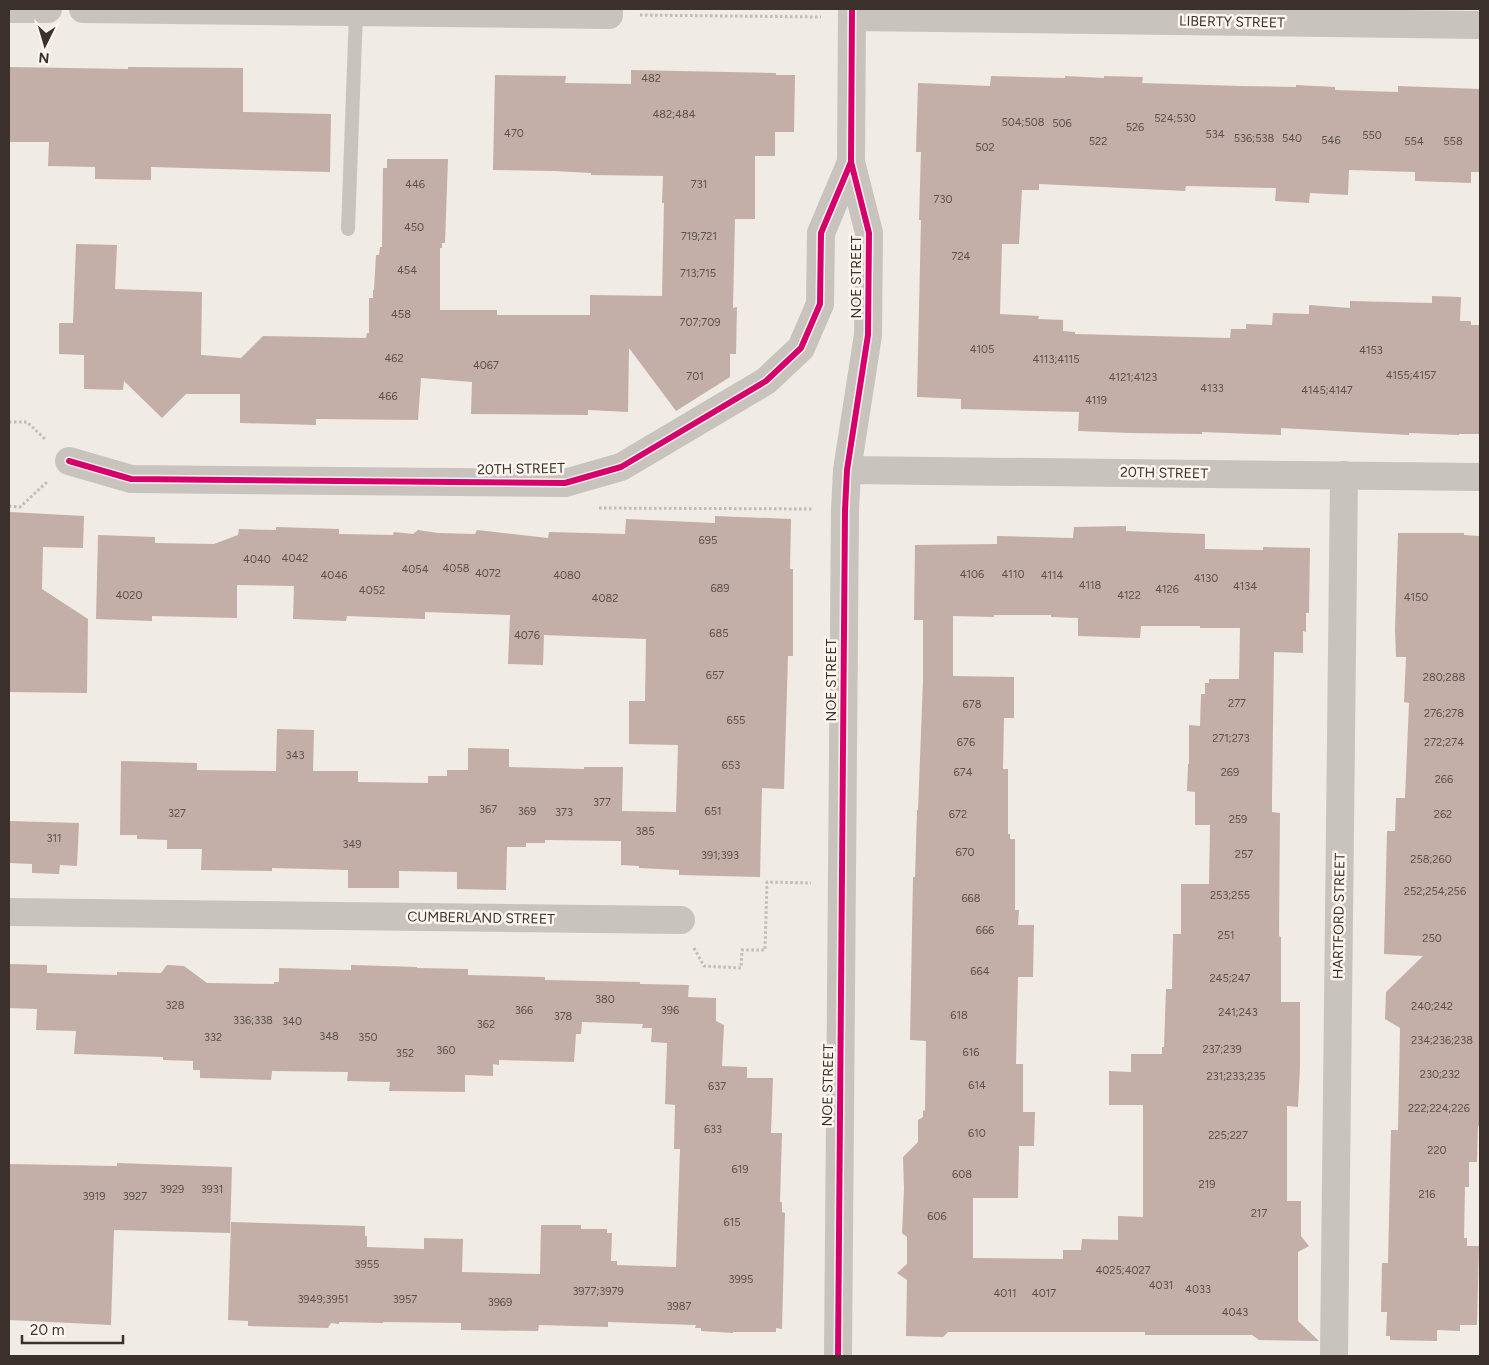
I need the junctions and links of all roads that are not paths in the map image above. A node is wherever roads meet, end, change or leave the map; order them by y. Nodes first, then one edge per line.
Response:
1 (9, 9) edge
2 (48, 9) edge
3 (83, 9) edge
4 (356, 12) junction
5 (609, 12) edge
6 (852, 13) edge
7 (1480, 25) edge
8 (851, 162) junction
9 (348, 229) dead end
10 (69, 461) road end
11 (847, 470) junction
12 (1344, 475) junction
13 (1480, 477) edge
14 (9, 912) edge
15 (681, 920) road end
16 (838, 1356) edge
17 (1334, 1356) edge

1 - 2 street
3 - 4 street
4 - 5 street
4 - 9 lane
6 - 7 street, LIBERTY STREET
6 - 8 street, NOE STREET
8 - 10 street, 20TH STREET
8 - 11 street, NOE STREET
11 - 12 street, 20TH STREET
11 - 16 street, NOE STREET
12 - 13 street, 20TH STREET
12 - 17 street, HARTFORD STREET
14 - 15 street, CUMBERLAND STREET

